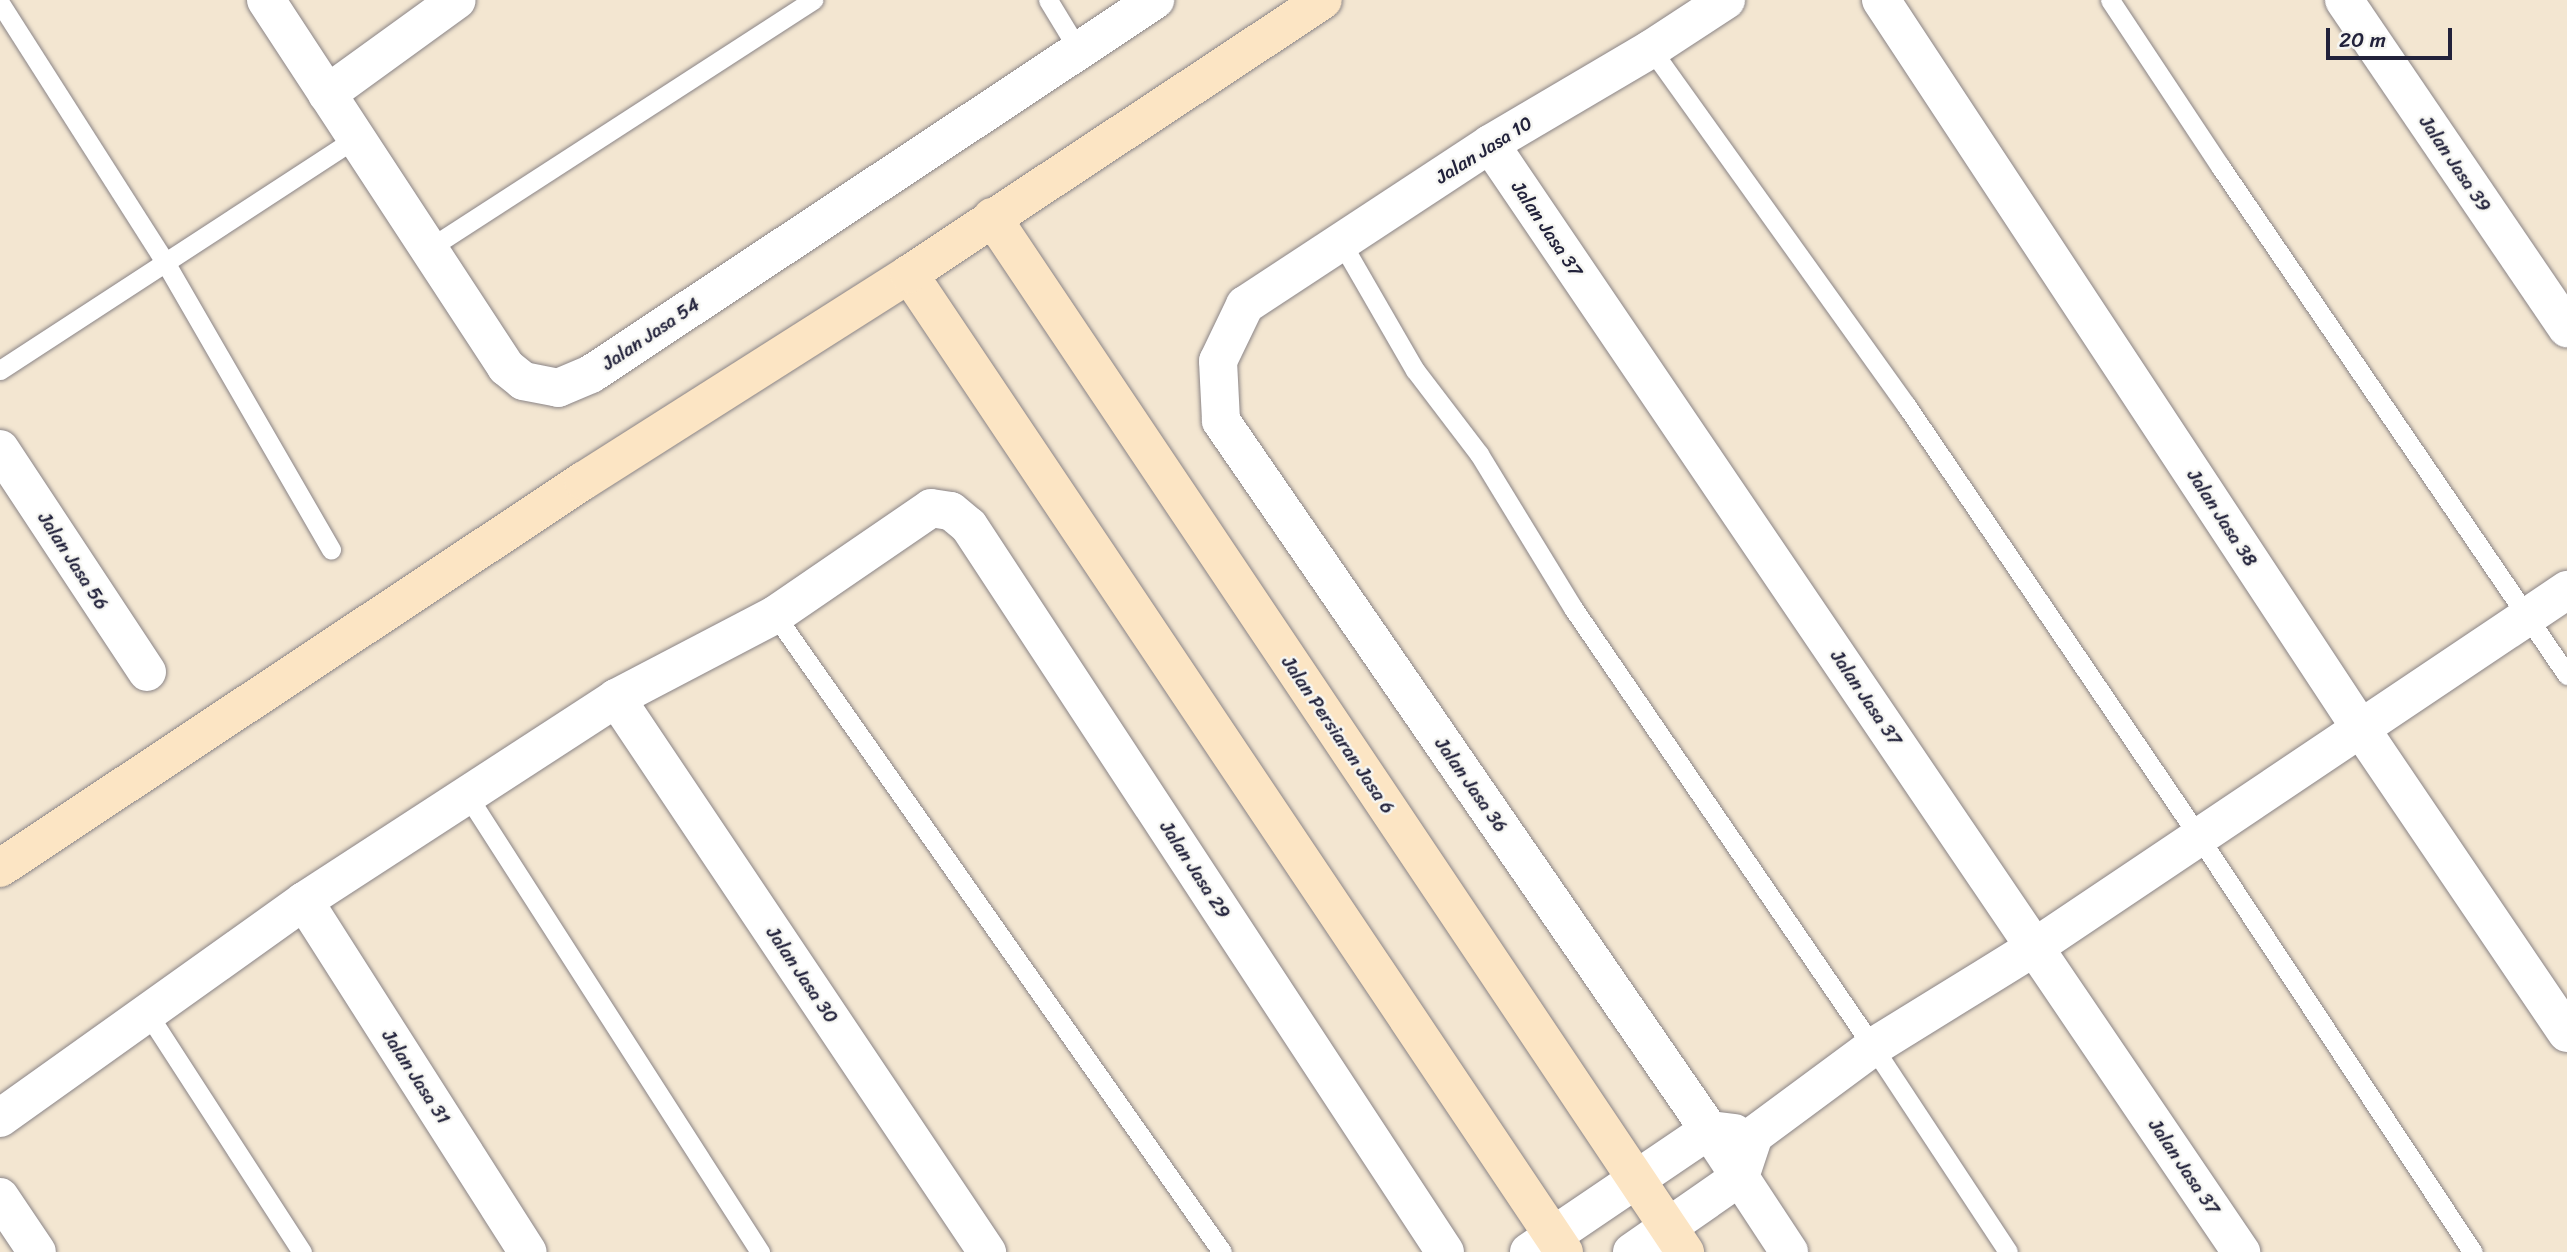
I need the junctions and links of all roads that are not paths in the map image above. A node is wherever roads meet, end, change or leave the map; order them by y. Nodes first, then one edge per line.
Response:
1 (266, 0) edge
2 (457, 0) edge
3 (813, 0) edge
4 (1048, 0) edge
5 (1155, 0) edge
6 (1323, 0) edge
7 (1726, 0) edge
8 (1881, 0) edge
9 (2110, 0) edge
10 (2344, 0) edge
11 (0, 3) edge
12 (1651, 49) junction
13 (1079, 51) junction
14 (327, 94) junction
15 (356, 138) junction
16 (1490, 144) junction
17 (992, 217) junction
18 (1341, 242) junction
19 (428, 249) junction
20 (165, 262) junction
21 (909, 274) junction
22 (1245, 305) joint
23 (2567, 328) edge
24 (0, 370) edge
25 (0, 449) edge
26 (331, 549) dead end
27 (2567, 590) edge
28 (775, 615) junction
29 (2528, 616) junction
30 (146, 672) dead end
31 (2567, 675) edge
32 (616, 698) junction
33 (2361, 729) junction
34 (467, 795) junction
35 (2199, 837) junction
36 (0, 869) edge
37 (304, 901) junction
38 (2035, 947) junction
39 (146, 1011) junction
40 (2567, 1033) edge
41 (1874, 1047) junction
42 (0, 1118) edge
43 (1709, 1130) junction
44 (1754, 1135) junction
45 (1740, 1177) junction
46 (1636, 1180) junction
47 (0, 1197) edge
48 (1676, 1239) edge
49 (1549, 1247) edge
50 (37, 1252) edge
51 (302, 1252) edge
52 (528, 1252) edge
53 (760, 1252) edge
54 (987, 1252) edge
55 (1222, 1252) edge
56 (1445, 1252) edge
57 (1632, 1252) edge
58 (1789, 1252) edge
59 (2008, 1252) edge
60 (2241, 1252) edge
61 (2473, 1252) edge

1 - 14 street, Jalan Jasa 54
2 - 14 street
3 - 19 lane
4 - 13 lane
5 - 13 street, Jalan Jasa 54
6 - 17 street
7 - 12 street, Jalan Jasa 10
8 - 33 street, Jalan Jasa 38
9 - 29 lane
10 - 23 street, Jalan Jasa 39
11 - 20 lane
12 - 16 street, Jalan Jasa 10
12 - 35 lane
13 - 19 street, Jalan Jasa 54
14 - 15 street, Jalan Jasa 54
15 - 19 street, Jalan Jasa 54
15 - 20 lane
16 - 18 street, Jalan Jasa 10
16 - 38 street, Jalan Jasa 37
17 - 21 street
17 - 46 street, Jalan Persiaran Jasa 6
18 - 22 street, Jalan Jasa 10
18 - 41 lane
20 - 24 lane
20 - 26 lane
21 - 36 street
21 - 49 street
22 - 43 street, Jalan Jasa 36
25 - 30 street, Jalan Jasa 56
27 - 29 street
28 - 32 street
28 - 55 lane
28 - 56 street, Jalan Jasa 29
29 - 31 lane
29 - 33 street
32 - 34 street
32 - 54 street, Jalan Jasa 30
33 - 35 street
33 - 40 street, Jalan Jasa 38
34 - 37 street
34 - 53 lane
35 - 38 street
35 - 61 lane
37 - 39 street
37 - 52 street, Jalan Jasa 31
38 - 41 street
38 - 60 street, Jalan Jasa 37
39 - 42 street
39 - 51 lane
41 - 44 street
41 - 59 lane
43 - 44 street
43 - 45 street, Jalan Jasa 36
43 - 46 street
44 - 45 street
45 - 48 street
45 - 58 street, Jalan Jasa 36
46 - 48 street, Jalan Persiaran Jasa 6
46 - 49 street
47 - 50 street
48 - 57 street

